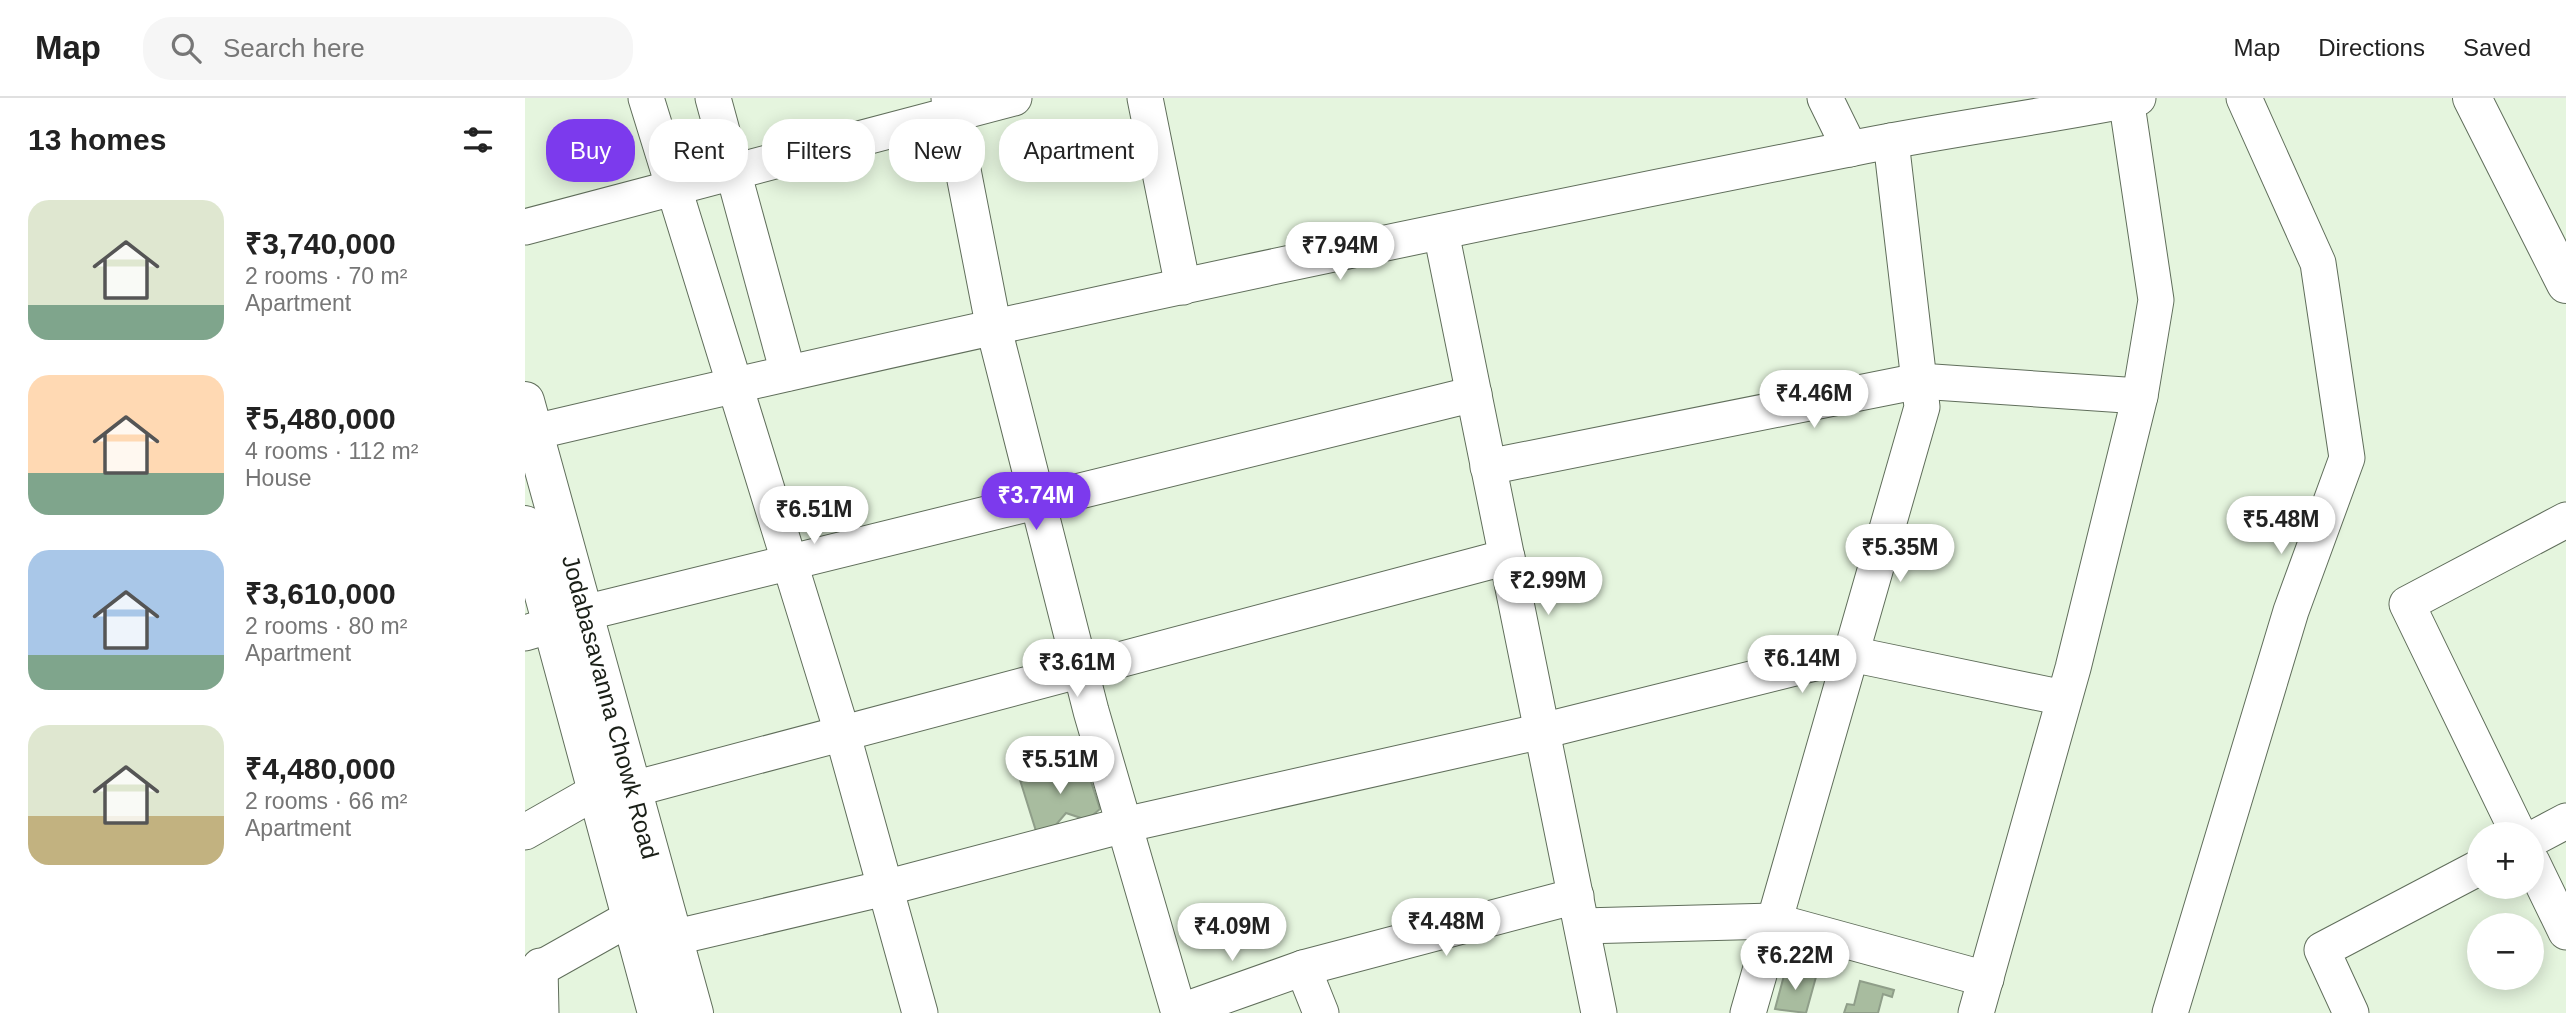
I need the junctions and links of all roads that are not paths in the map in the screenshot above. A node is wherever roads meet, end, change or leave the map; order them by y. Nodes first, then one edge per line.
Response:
1 (646, 98) edge
2 (713, 98) edge
3 (1014, 98) edge
4 (1145, 98) edge
5 (1825, 98) edge
6 (2244, 98) edge
7 (2472, 98) edge
8 (2130, 99) edge
9 (951, 106) edge
10 (719, 119) edge
11 (1891, 141) junction
12 (1850, 149) junction
13 (748, 169) edge
14 (702, 182) edge
15 (736, 182) edge
16 (674, 190) junction
17 (525, 227) edge
18 (1441, 232) junction
19 (2566, 284) edge
20 (1183, 287) junction
21 (994, 329) junction
22 (788, 373) junction
23 (1919, 381) junction
24 (735, 385) junction
25 (1474, 394) junction
26 (2140, 397) junction
27 (530, 417) edge
28 (1488, 467) junction
29 (1038, 503) junction
30 (2566, 520) edge
31 (525, 525) edge
32 (1507, 557) junction
33 (790, 565) junction
34 (554, 624) edge
35 (1851, 654) junction
36 (1080, 669) junction
37 (2064, 698) junction
38 (1542, 731) junction
39 (842, 732) junction
40 (615, 790) junction
41 (2566, 821) edge
42 (2513, 822) edge
43 (1124, 825) junction
44 (525, 832) edge
45 (2544, 833) edge
46 (2467, 874) edge
47 (2544, 887) edge
48 (885, 888) junction
49 (1579, 911) junction
50 (630, 918) junction
51 (1774, 921) junction
52 (2566, 932) edge
53 (672, 938) junction
54 (1303, 968) junction
55 (532, 972) edge
56 (1986, 979) junction
57 (1179, 1012) edge
58 (541, 1013) edge
59 (657, 1013) edge
60 (694, 1013) edge
61 (920, 1013) edge
62 (1321, 1013) edge
63 (1599, 1013) edge
64 (1748, 1013) edge
65 (1976, 1013) edge
66 (2170, 1013) edge
67 (2351, 1013) edge

1 - 16 street
2 - 10 street
3 - 9 street
4 - 20 street
5 - 12 street
6 - 66 street
7 - 19 main road
8 - 11 street
8 - 26 street
9 - 13 street
9 - 21 street
11 - 12 street
11 - 23 street
12 - 18 street
14 - 16 street
15 - 22 street
16 - 17 street
16 - 24 street
18 - 20 street
18 - 25 street
20 - 21 street
21 - 22 street
21 - 29 street
22 - 24 street
23 - 26 street
23 - 28 street
23 - 35 street
24 - 27 street
24 - 33 street
25 - 28 street
25 - 29 street
26 - 37 street
27 - 34 main road, Jodabasavanna Chowk Road
28 - 32 street
29 - 33 street
29 - 36 street
30 - 42 street
31 - 34 main road, Jodabasavanna Chowk Road
32 - 36 street
32 - 38 street
33 - 34 street
33 - 39 street
34 - 40 main road, Jodabasavanna Chowk Road
35 - 37 street
35 - 38 street
35 - 51 street
36 - 39 street
36 - 43 street
37 - 56 street
38 - 43 street
38 - 49 street
39 - 40 street
39 - 48 street
40 - 44 street
40 - 50 main road, Jodabasavanna Chowk Road
40 - 53 main road, Jodabasavanna Chowk Road
41 - 45 street
43 - 48 street
43 - 57 street
46 - 67 street
47 - 52 street
48 - 53 street
48 - 61 street
49 - 51 street
49 - 54 street
49 - 63 street
50 - 55 street
50 - 59 main road, Jodabasavanna Chowk Road
51 - 56 street
51 - 64 street
53 - 60 main road, Jodabasavanna Chowk Road
54 - 57 street
54 - 62 street
55 - 58 street
56 - 65 street

